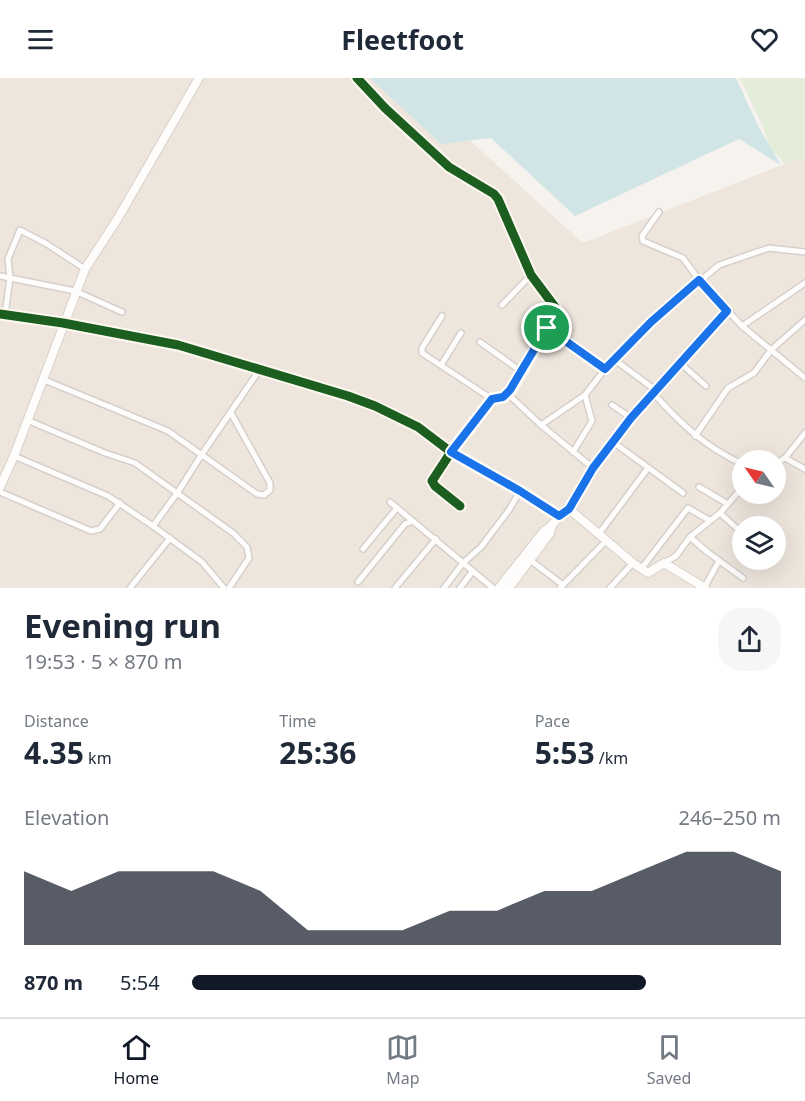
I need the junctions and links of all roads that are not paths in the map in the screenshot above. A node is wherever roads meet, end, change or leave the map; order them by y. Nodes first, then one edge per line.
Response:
1 (199, 78) edge
2 (357, 78) edge
3 (659, 212) dead end
4 (805, 252) edge
5 (85, 269) junction
6 (531, 275) junction
7 (0, 276) edge
8 (10, 278) junction
9 (699, 280) junction
10 (805, 283) edge
11 (75, 291) junction
12 (502, 305) dead end
13 (727, 311) junction
14 (122, 312) dead end
15 (2, 315) edge
16 (442, 316) dead end
17 (805, 320) edge
18 (63, 323) junction
19 (742, 326) junction
20 (547, 328) junction
21 (461, 333) dead end
22 (480, 342) dead end
23 (771, 350) junction
24 (615, 360) junction
25 (680, 363) junction
26 (441, 365) junction
27 (260, 369) junction
28 (605, 369) junction
29 (522, 372) junction
30 (805, 378) edge
31 (42, 379) junction
32 (706, 386) dead end
33 (653, 393) junction
34 (508, 394) junction
35 (585, 395) junction
36 (492, 399) junction
37 (612, 405) dead end
38 (231, 413) junction
39 (631, 418) junction
40 (27, 420) junction
41 (540, 424) junction
42 (805, 433) edge
43 (695, 436) junction
44 (613, 442) junction
45 (451, 452) junction
46 (573, 452) junction
47 (202, 454) junction
48 (14, 456) junction
49 (786, 457) edge
50 (732, 459) edge
51 (786, 459) edge
52 (593, 468) junction
53 (648, 468) junction
54 (805, 469) edge
55 (0, 487) edge
56 (699, 487) dead end
57 (520, 491) junction
58 (0, 492) edge
59 (178, 492) junction
60 (683, 494) dead end
61 (732, 499) edge
62 (390, 502) dead end
63 (120, 503) junction
64 (728, 504) junction
65 (460, 506) dead end
66 (397, 508) junction
67 (569, 509) junction
68 (720, 513) junction
69 (559, 516) junction
70 (709, 519) junction
71 (413, 521) junction
72 (732, 524) edge
73 (153, 526) junction
74 (551, 530) junction
75 (598, 535) junction
76 (690, 537) junction
77 (170, 538) junction
78 (436, 539) junction
79 (606, 541) junction
80 (363, 549) dead end
81 (530, 560) junction
82 (719, 561) junction
83 (463, 563) junction
84 (633, 563) junction
85 (664, 563) junction
86 (641, 569) junction
87 (472, 572) junction
88 (743, 578) dead end
89 (358, 582) dead end
90 (562, 586) edge
91 (130, 588) edge
92 (224, 588) edge
93 (229, 588) edge
94 (395, 588) edge
95 (444, 588) edge
96 (460, 588) edge
97 (493, 588) edge
98 (500, 588) edge
99 (509, 588) edge
100 (610, 588) edge
101 (705, 588) edge

1 - 5 street
2 - 6 street
3 - 9 street
4 - 9 street
5 - 8 street
5 - 11 street
6 - 12 street
6 - 20 street
7 - 8 street
8 - 11 street
8 - 15 street
9 - 13 street
9 - 24 street
10 - 19 street
11 - 14 street
11 - 18 street
13 - 19 street
13 - 25 street
15 - 18 street
16 - 26 street
17 - 23 street
18 - 27 street
18 - 31 street
19 - 23 street
20 - 28 street
20 - 29 street
21 - 26 street
22 - 29 street
23 - 30 street
23 - 43 street
24 - 28 street
24 - 33 street
25 - 32 street
25 - 33 street
26 - 36 street
27 - 38 street
27 - 45 street
28 - 35 street
29 - 34 street
31 - 40 street
31 - 47 street
33 - 39 street
33 - 43 street
34 - 36 street
34 - 41 street
35 - 41 street
35 - 46 street
36 - 45 street
37 - 39 street
38 - 47 street
38 - 47 street
39 - 44 street
40 - 48 street
40 - 59 street
41 - 46 street
42 - 49 street
43 - 50 street
44 - 52 street
44 - 53 street
45 - 57 street
45 - 65 street
46 - 52 street
47 - 59 street
48 - 55 street
48 - 63 street
51 - 54 street
52 - 67 street
53 - 60 street
53 - 75 street
56 - 64 street
57 - 69 street
57 - 83 street
58 - 63 street
59 - 73 street
59 - 93 street
61 - 64 street
62 - 66 street
63 - 73 street
64 - 68 street
66 - 71 street
66 - 80 street
67 - 69 street
67 - 75 street
68 - 70 street
68 - 72 street
69 - 74 street
70 - 76 street
70 - 86 street
71 - 78 street
71 - 89 street
73 - 77 street
74 - 81 street
74 - 98 street
75 - 79 street
76 - 82 street
76 - 85 street
77 - 91 street
77 - 92 street
78 - 83 street
78 - 94 street
79 - 84 street
79 - 90 street
81 - 90 street
81 - 99 street
82 - 88 street
82 - 101 street
83 - 87 street
83 - 95 street
84 - 86 street
84 - 100 street
85 - 86 street
85 - 101 street
87 - 96 street
87 - 97 street

